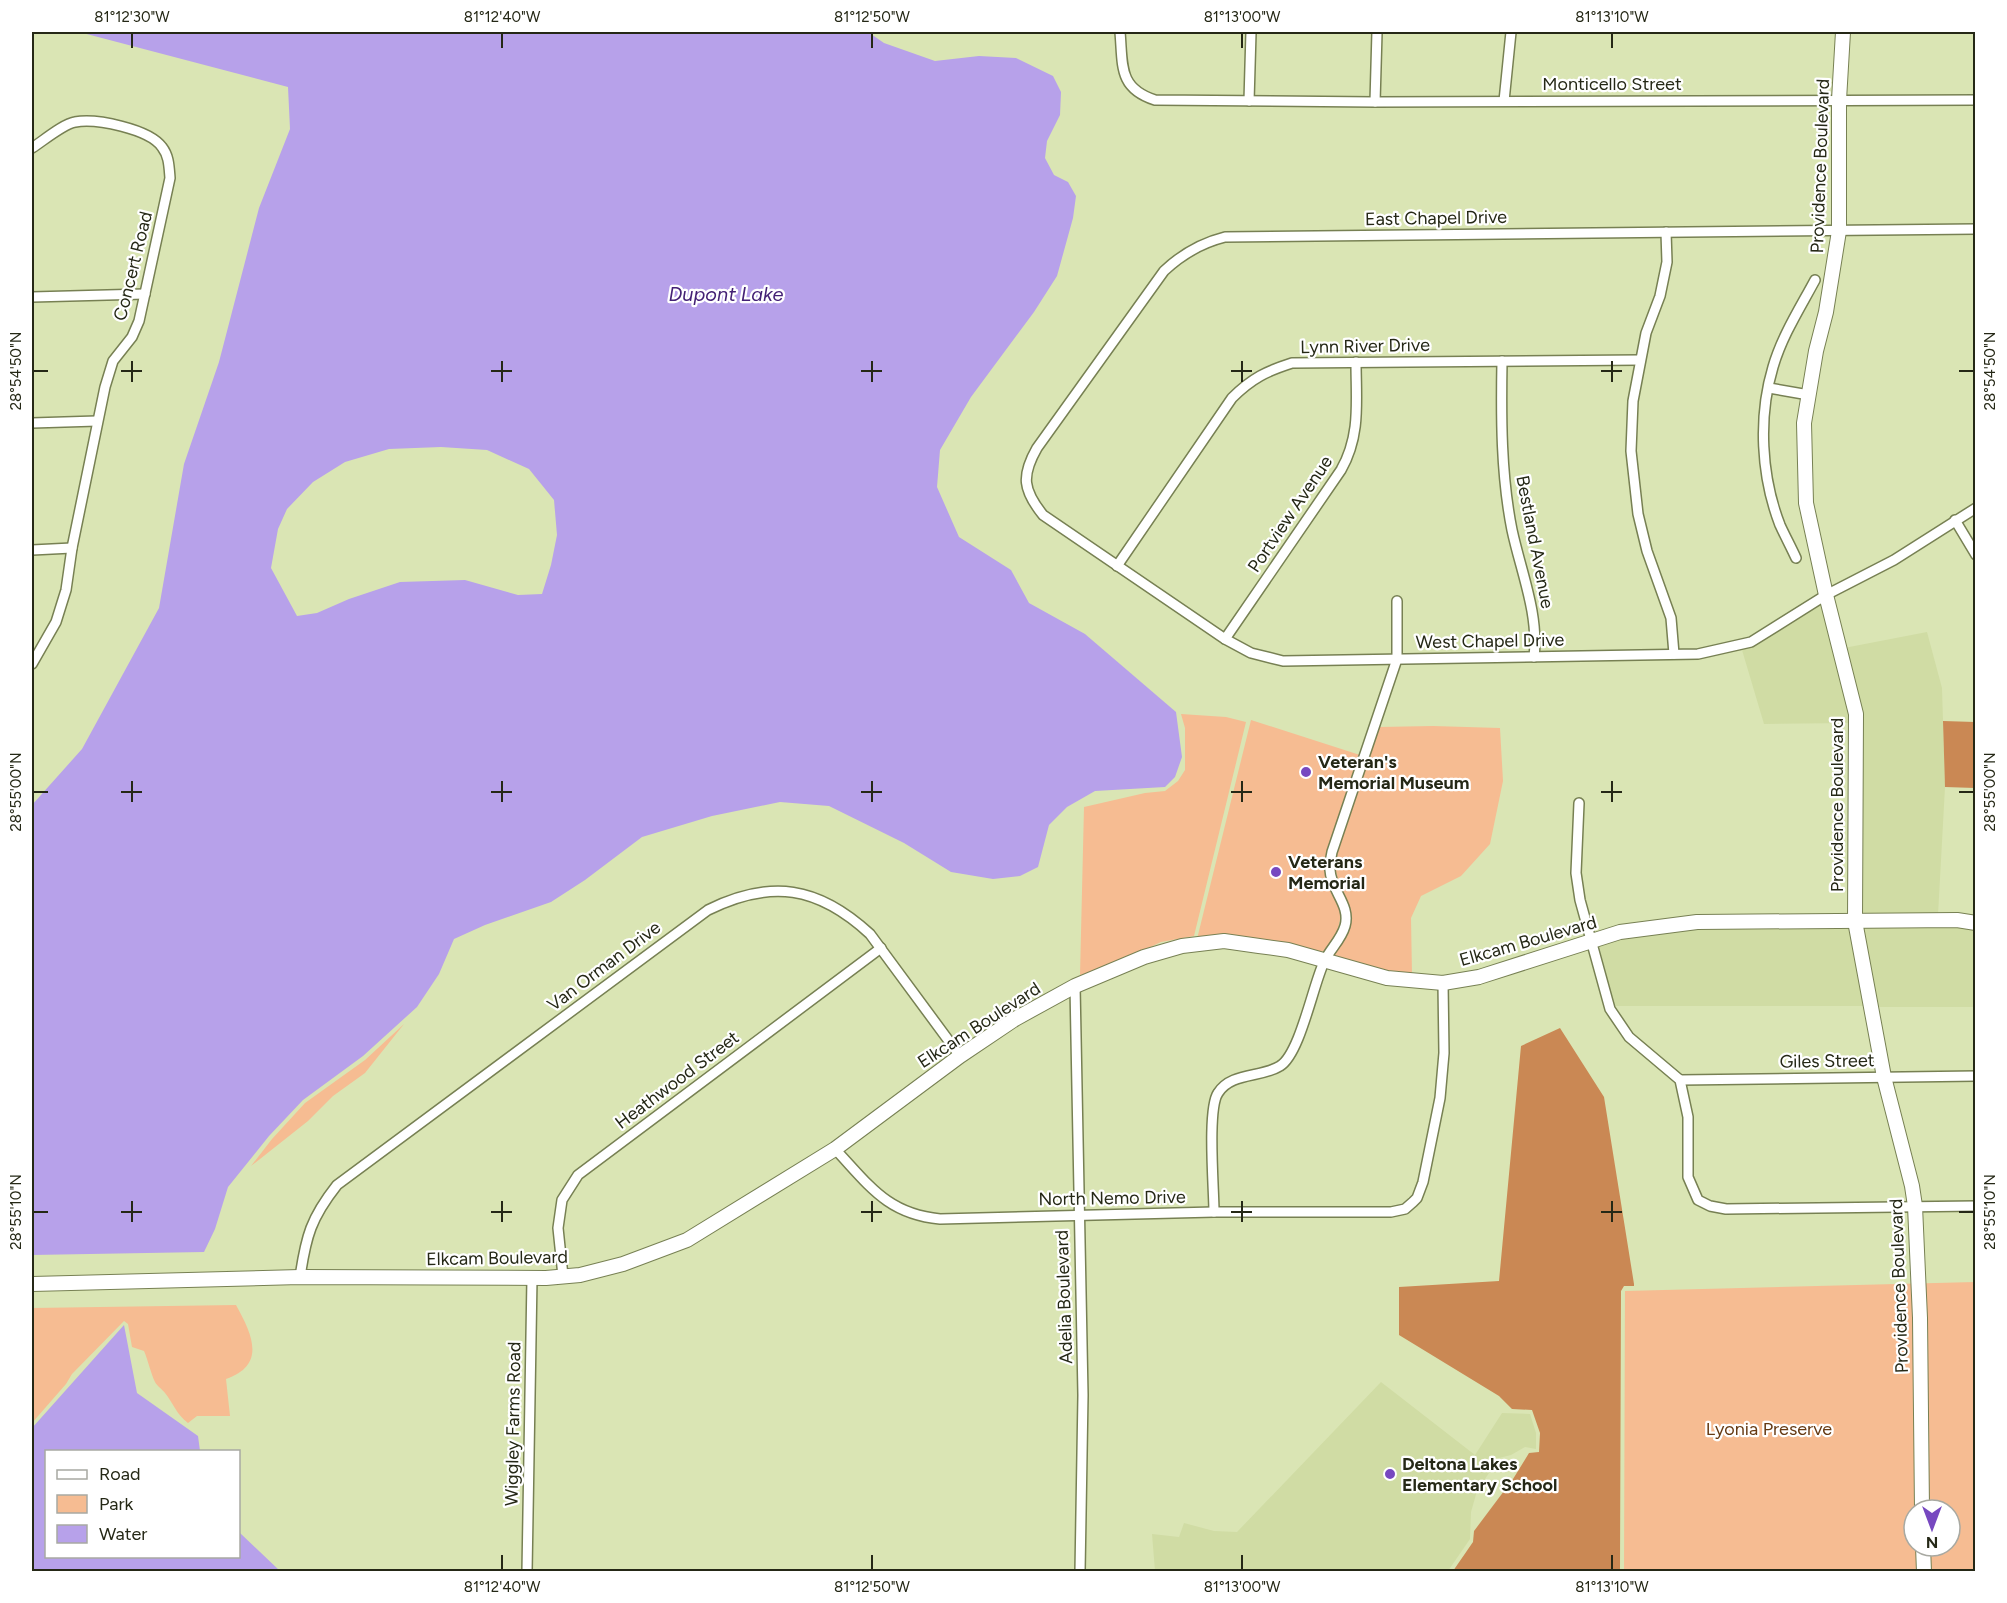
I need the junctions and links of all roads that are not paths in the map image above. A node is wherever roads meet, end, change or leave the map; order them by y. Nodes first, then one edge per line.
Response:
1 (1120, 32) edge
2 (1251, 32) edge
3 (1377, 32) edge
4 (1511, 32) edge
5 (1843, 32) edge
6 (1839, 100) junction
7 (1976, 100) edge
8 (1250, 101) junction
9 (1504, 101) junction
10 (1375, 102) junction
11 (32, 148) edge
12 (1976, 229) edge
13 (1839, 231) junction
14 (1666, 232) junction
15 (1815, 280) dead end
16 (145, 294) junction
17 (32, 297) edge
18 (1640, 360) junction
19 (1502, 361) junction
20 (1356, 362) junction
21 (1769, 388) junction
22 (1809, 395) junction
23 (97, 421) junction
24 (32, 423) edge
25 (1027, 485) joint
26 (1976, 508) edge
27 (1955, 520) junction
28 (72, 548) junction
29 (32, 550) edge
30 (1976, 555) edge
31 (1796, 558) dead end
32 (1117, 566) junction
33 (1826, 595) junction
34 (1397, 601) dead end
35 (1225, 639) junction
36 (1674, 654) junction
37 (1534, 657) junction
38 (1397, 659) junction
39 (32, 664) edge
40 (1579, 803) dead end
41 (1855, 921) junction
42 (1976, 923) edge
43 (1593, 942) junction
44 (881, 948) junction
45 (1325, 960) junction
46 (1443, 983) junction
47 (1075, 986) junction
48 (960, 1056) junction
49 (1976, 1076) edge
50 (1884, 1077) junction
51 (1680, 1080) junction
52 (835, 1149) junction
53 (1915, 1206) junction
54 (1976, 1206) edge
55 (1214, 1212) junction
56 (1078, 1215) junction
57 (563, 1276) junction
58 (300, 1277) junction
59 (532, 1278) junction
60 (32, 1284) edge
61 (1922, 1498) edge
62 (527, 1572) edge
63 (1080, 1572) edge

1 - 8 street, Monticello Street
2 - 8 street
3 - 10 street
4 - 9 street
5 - 6 street, Providence Boulevard
6 - 7 street, Monticello Street
6 - 9 street, Monticello Street
6 - 13 street, Providence Boulevard
8 - 10 street, Monticello Street
9 - 10 street, Monticello Street
11 - 16 street, Concert Road
12 - 13 street, East Chapel Drive
13 - 14 street, East Chapel Drive
13 - 22 street, Providence Boulevard
14 - 18 street
14 - 25 street, East Chapel Drive
15 - 21 street, Providence Boulevard
16 - 17 street
16 - 23 street, Concert Road
18 - 19 street, Lynn River Drive
18 - 36 street
19 - 20 street, Lynn River Drive
19 - 37 street, Bestland Avenue
20 - 32 street, Lynn River Drive
20 - 35 street, Portview Avenue
21 - 22 street
21 - 31 street, Providence Boulevard
22 - 33 street, Providence Boulevard
23 - 24 street
23 - 28 street, Concert Road
25 - 32 street, West Chapel Drive
26 - 27 street, West Chapel Drive
27 - 30 street
27 - 33 street, West Chapel Drive
28 - 29 street
28 - 39 street, Concert Road
32 - 35 street, West Chapel Drive
33 - 36 street, West Chapel Drive
33 - 41 street, Providence Boulevard
34 - 38 street
35 - 38 street, West Chapel Drive
36 - 37 street, West Chapel Drive
37 - 38 street, West Chapel Drive
38 - 45 street
40 - 43 street
41 - 42 street, Elkcam Boulevard
41 - 43 street, Elkcam Boulevard
41 - 50 street, Providence Boulevard
43 - 46 street, Elkcam Boulevard
43 - 51 street
44 - 48 street, Van Orman Drive
44 - 57 street, Heathwood Street
44 - 58 street, Van Orman Drive
45 - 46 street, Elkcam Boulevard
45 - 47 street, Elkcam Boulevard
45 - 55 street
46 - 55 street, North Nemo Drive
47 - 48 street, Elkcam Boulevard
47 - 56 street, Adelia Boulevard
48 - 52 street, Elkcam Boulevard
49 - 50 street, Giles Street
50 - 51 street, Giles Street
50 - 53 street, Providence Boulevard
51 - 53 street
52 - 56 street, North Nemo Drive
52 - 57 street, Elkcam Boulevard
53 - 54 street
53 - 61 street, Providence Boulevard
55 - 56 street, North Nemo Drive
56 - 63 street, Adelia Boulevard
57 - 59 street, Elkcam Boulevard
58 - 59 street, Elkcam Boulevard
58 - 60 street, Elkcam Boulevard
59 - 62 street, Wiggley Farms Road

